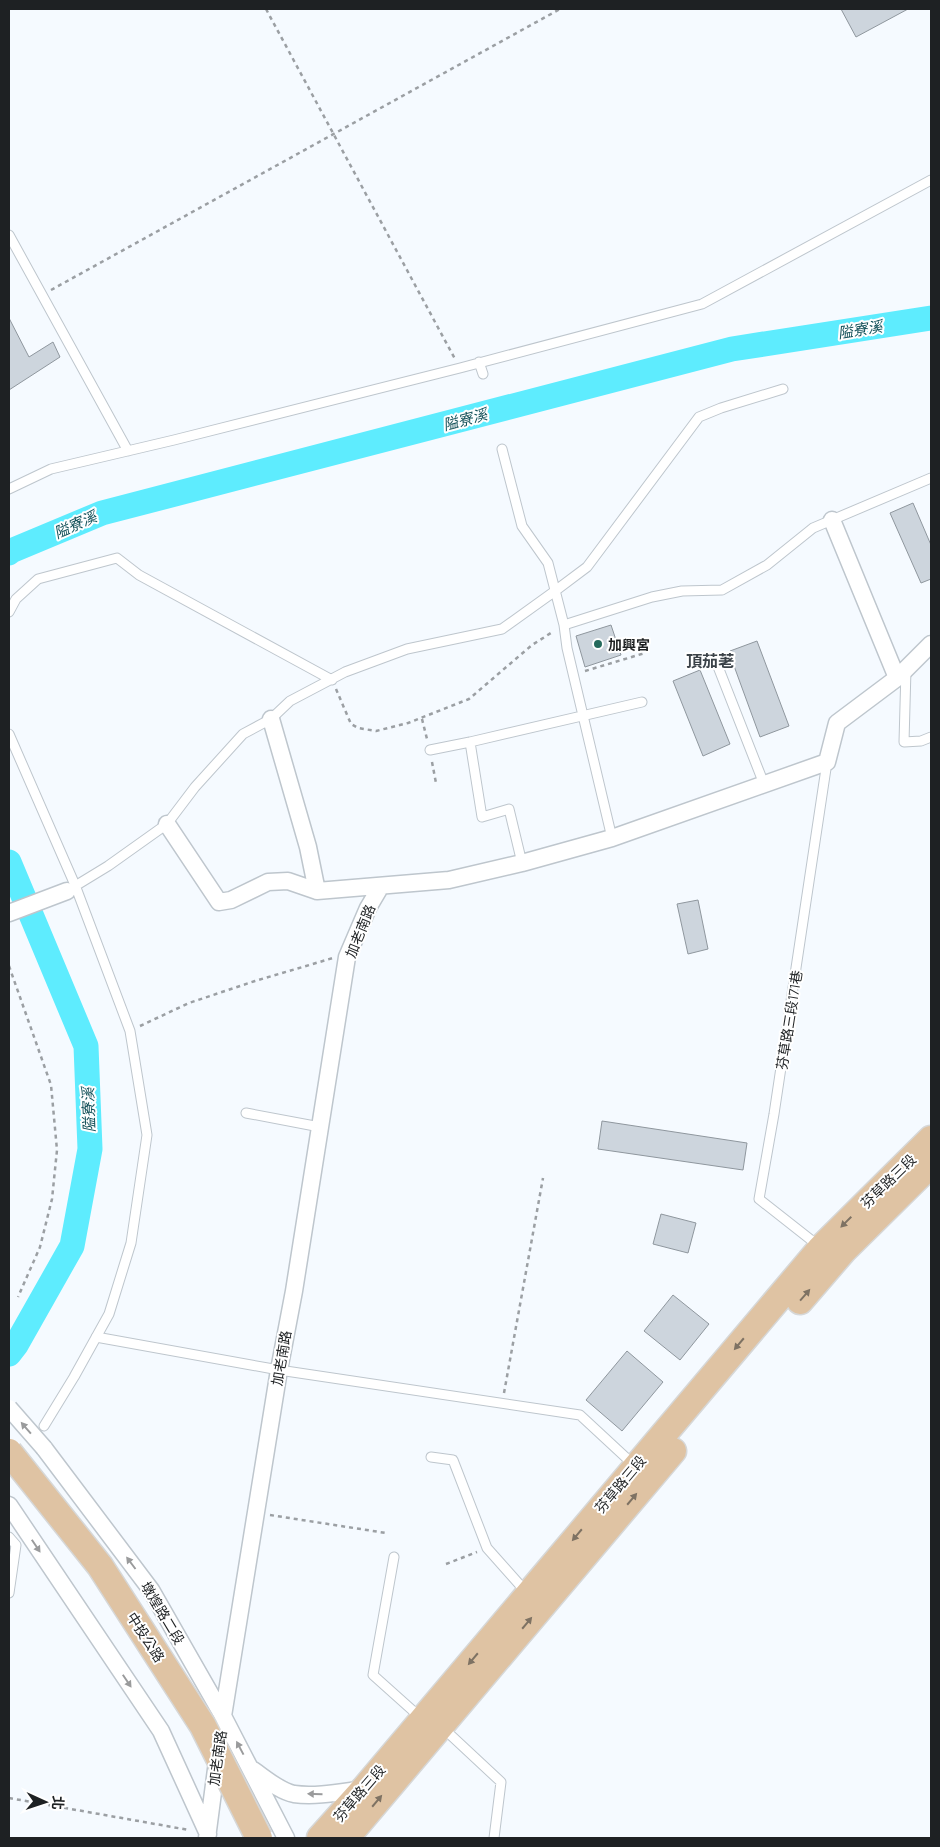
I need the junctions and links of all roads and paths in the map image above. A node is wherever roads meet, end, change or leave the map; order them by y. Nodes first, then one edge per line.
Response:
1 (266, 9) edge
2 (560, 9) edge
3 (332, 133) junction
4 (931, 180) edge
5 (9, 235) edge
6 (41, 295) junction
7 (478, 362) junction
8 (460, 368) junction
9 (483, 374) dead end
10 (783, 390) dead end
11 (502, 449) dead end
12 (128, 451) junction
13 (931, 478) edge
14 (9, 489) edge
15 (832, 520) junction
16 (555, 591) junction
17 (9, 612) edge
18 (564, 625) junction
19 (931, 644) edge
20 (645, 653) dead end
21 (715, 659) dead end
22 (902, 673) junction
23 (574, 674) junction
24 (332, 680) junction
25 (642, 702) dead end
26 (583, 715) junction
27 (271, 719) junction
28 (9, 734) edge
29 (931, 737) edge
30 (470, 742) junction
31 (430, 750) dead end
32 (827, 762) junction
33 (764, 784) junction
34 (166, 824) junction
35 (612, 838) junction
36 (522, 862) junction
37 (381, 886) junction
38 (71, 888) junction
39 (317, 891) junction
40 (9, 912) edge
41 (348, 957) junction
42 (9, 966) edge
43 (130, 1030) junction
44 (246, 1113) dead end
45 (320, 1127) junction
46 (931, 1139) edge
47 (931, 1164) edge
48 (543, 1178) dead end
49 (821, 1248) junction
50 (18, 1297) dead end
51 (96, 1337) junction
52 (279, 1370) junction
53 (502, 1404) junction
54 (9, 1408) edge
55 (44, 1426) dead end
56 (9, 1452) edge
57 (431, 1456) dead end
58 (636, 1466) junction
59 (9, 1477) edge
60 (9, 1506) edge
61 (256, 1513) junction
62 (386, 1533) dead end
63 (9, 1537) edge
64 (488, 1548) junction
65 (394, 1557) dead end
66 (446, 1564) dead end
67 (9, 1593) edge
68 (528, 1594) junction
69 (223, 1716) junction
70 (431, 1723) junction
71 (250, 1767) junction
72 (364, 1789) junction
73 (9, 1798) edge
74 (208, 1837) edge
75 (242, 1838) edge
76 (259, 1838) edge
77 (286, 1838) edge
78 (320, 1838) edge
79 (346, 1838) edge
80 (494, 1838) edge

1 - 3 path
2 - 3 path
3 - 6 path
3 - 8 path
4 - 7 lane
5 - 6 lane
6 - 12 lane
7 - 8 lane
7 - 9 lane
8 - 12 lane
10 - 16 lane
11 - 16 lane
12 - 14 lane
13 - 15 lane
15 - 18 lane
15 - 22 street
16 - 18 lane
16 - 24 lane
17 - 24 lane
18 - 23 lane
18 - 24 path
19 - 22 street
20 - 23 path
21 - 33 lane
22 - 29 lane
22 - 32 street
23 - 26 lane
24 - 27 lane
25 - 26 lane
26 - 30 lane
26 - 35 lane
27 - 34 lane
27 - 39 street
28 - 38 lane
30 - 31 lane
30 - 36 lane
32 - 33 street
32 - 49 lane, 芬草路三段171巷
33 - 35 street
34 - 38 lane
34 - 39 street
35 - 36 street
36 - 37 street
37 - 39 street
37 - 41 street, 加老南路
38 - 40 street
38 - 43 lane
41 - 43 path
41 - 45 street, 加老南路
42 - 50 path
43 - 51 lane
44 - 45 lane
45 - 52 street, 加老南路
46 -> 49 main road, 芬草路三段
70 -> 47 main road, 芬草路三段
48 - 53 path
49 -> 58 main road, 芬草路三段
51 - 52 lane
51 - 55 lane
52 - 53 lane
52 - 61 street, 加老南路
53 - 58 lane
69 -> 54 street, 墩煌路二段, bridge
56 - 76 main road, 中投公路, bridge
57 - 64 lane
58 -> 68 main road, 芬草路三段
59 - 75 main road, 中投公路
60 -> 74 street
61 - 62 path
61 - 69 street, 加老南路
63 - 67 lane
64 - 66 path
64 - 68 lane
65 - 70 lane
68 -> 70 main road, 芬草路三段
71 -> 69 street, 墩煌路二段
69 - 74 street, 加老南路
70 - 72 main road, 芬草路三段
79 -> 70 main road, 芬草路三段
70 - 80 lane
72 -> 71 street
71 - 77 street, 墩煌路二段
72 - 78 main road, 芬草路三段
73 - 74 path

